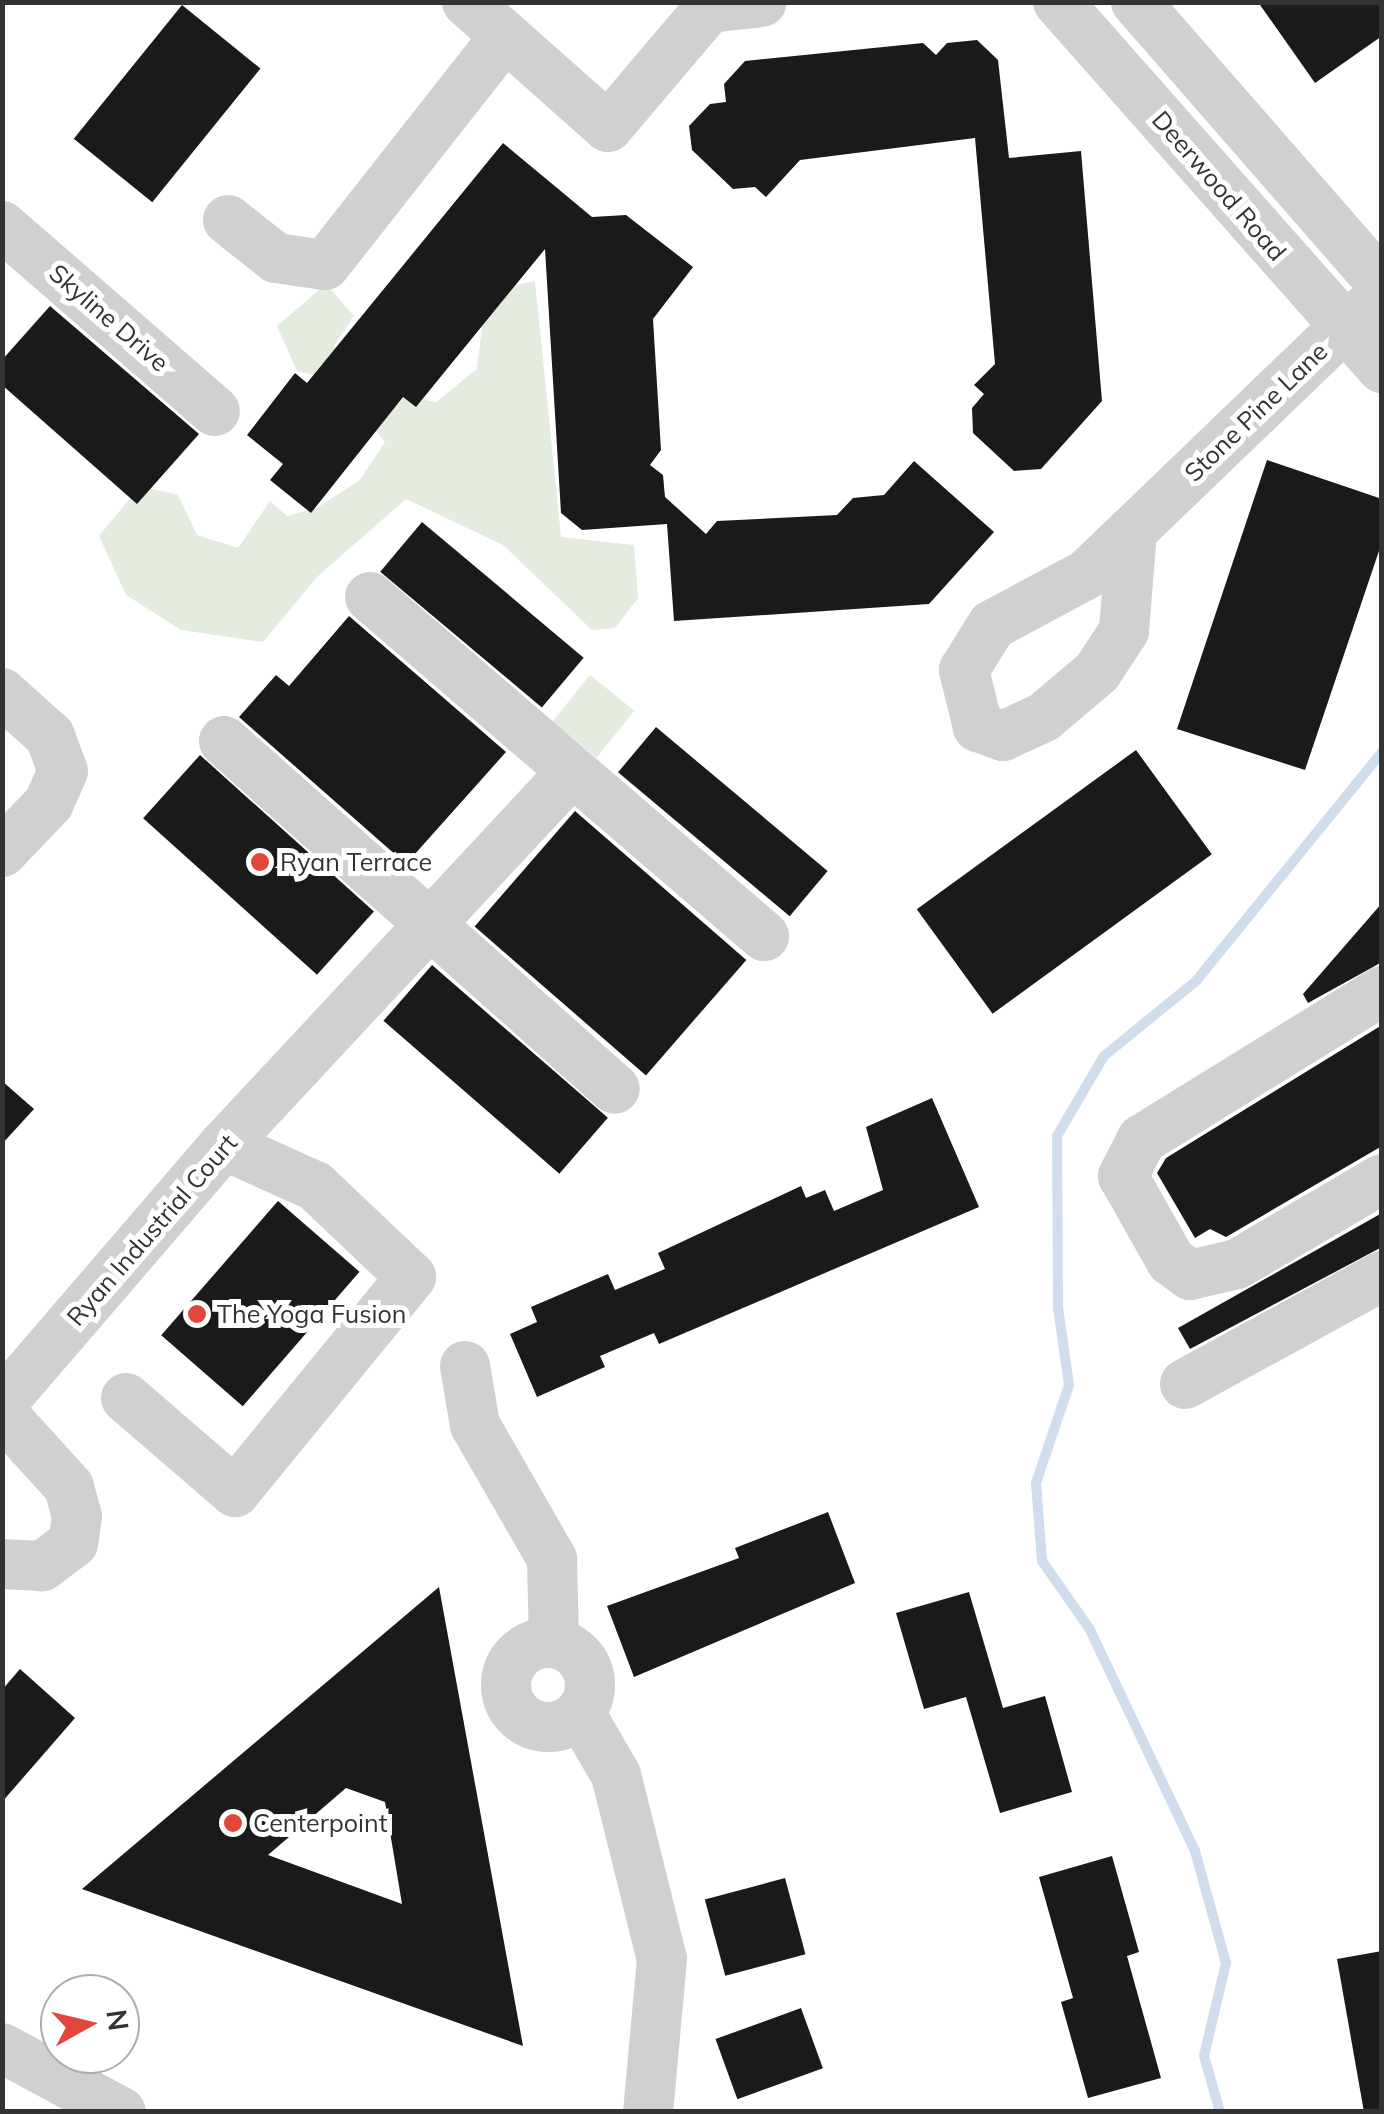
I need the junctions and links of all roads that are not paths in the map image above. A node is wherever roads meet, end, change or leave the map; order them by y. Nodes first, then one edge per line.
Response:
1 (467, 2) edge
2 (762, 2) edge
3 (1058, 2) edge
4 (1136, 2) edge
5 (505, 36) junction
6 (228, 220) dead end
7 (2, 226) edge
8 (1382, 284) edge
9 (1363, 312) edge
10 (1382, 368) edge
11 (215, 411) dead end
12 (1132, 531) dead end
13 (370, 598) dead end
14 (2, 694) edge
15 (224, 740) dead end
16 (569, 775) junction
17 (2, 852) edge
18 (432, 921) junction
19 (764, 936) dead end
20 (1382, 991) edge
21 (615, 1089) dead end
22 (224, 1145) junction
23 (1382, 1179) edge
24 (1382, 1276) edge
25 (465, 1366) dead end
26 (1186, 1384) dead end
27 (126, 1398) dead end
28 (2, 1403) edge
29 (2, 1413) edge
30 (2, 1564) edge
31 (554, 1642) junction
32 (580, 1713) junction
33 (2, 2048) edge
34 (121, 2112) edge
35 (648, 2112) edge

1 - 5 street
2 - 5 street
3 - 9 street, Deerwood Road
4 - 8 street
5 - 6 street
7 - 11 street, Skyline Drive
9 - 10 street, Deerwood Road
9 - 12 street, Stone Pine Lane
13 - 16 street
14 - 17 street
15 - 18 street
16 - 18 street
16 - 19 street
18 - 21 street
18 - 22 street, Ryan Industrial Court
20 - 23 street
22 - 27 street
22 - 28 street, Ryan Industrial Court
24 - 26 street
25 - 31 street
29 - 30 street
31 - 32 street
31 - 32 street
32 - 35 street
33 - 34 street

